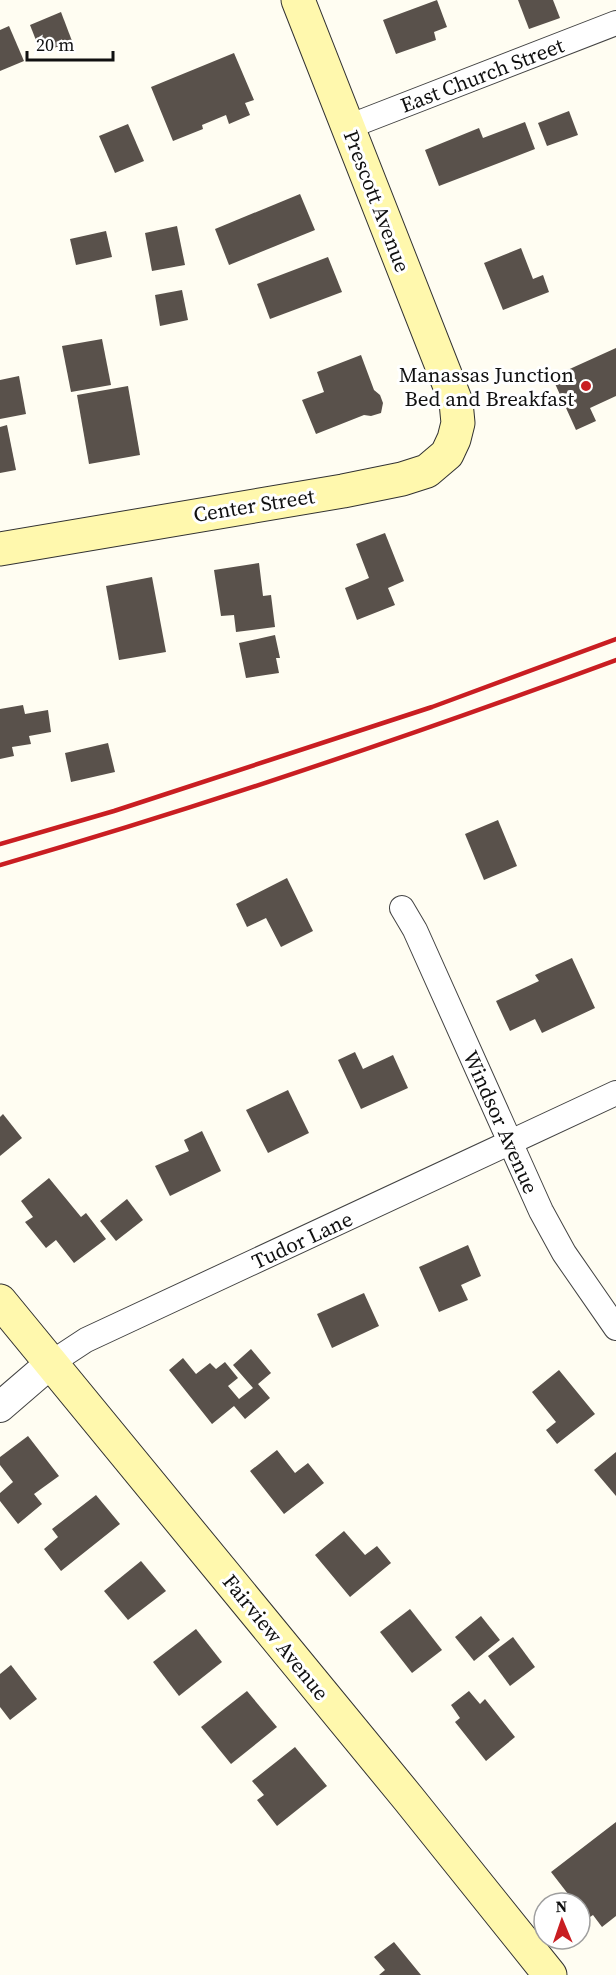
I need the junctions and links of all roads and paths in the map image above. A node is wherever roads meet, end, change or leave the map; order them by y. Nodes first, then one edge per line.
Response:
1 (298, 0) edge
2 (616, 23) edge
3 (348, 128) junction
4 (456, 402) joint
5 (0, 549) edge
6 (402, 908) dead end
7 (616, 1093) edge
8 (510, 1143) junction
9 (0, 1301) edge
10 (616, 1328) edge
11 (51, 1363) junction
12 (0, 1407) edge
13 (550, 1975) edge

1 - 3 main road, Prescott Avenue
2 - 3 street, East Church Street
3 - 4 main road, Prescott Avenue
4 - 5 main road, Center Street
6 - 8 street, Windsor Avenue
7 - 8 street, Tudor Lane
8 - 10 street, Windsor Avenue
8 - 11 street, Tudor Lane
9 - 11 main road, Fairview Avenue
11 - 12 street, Tudor Lane
11 - 13 main road, Fairview Avenue

